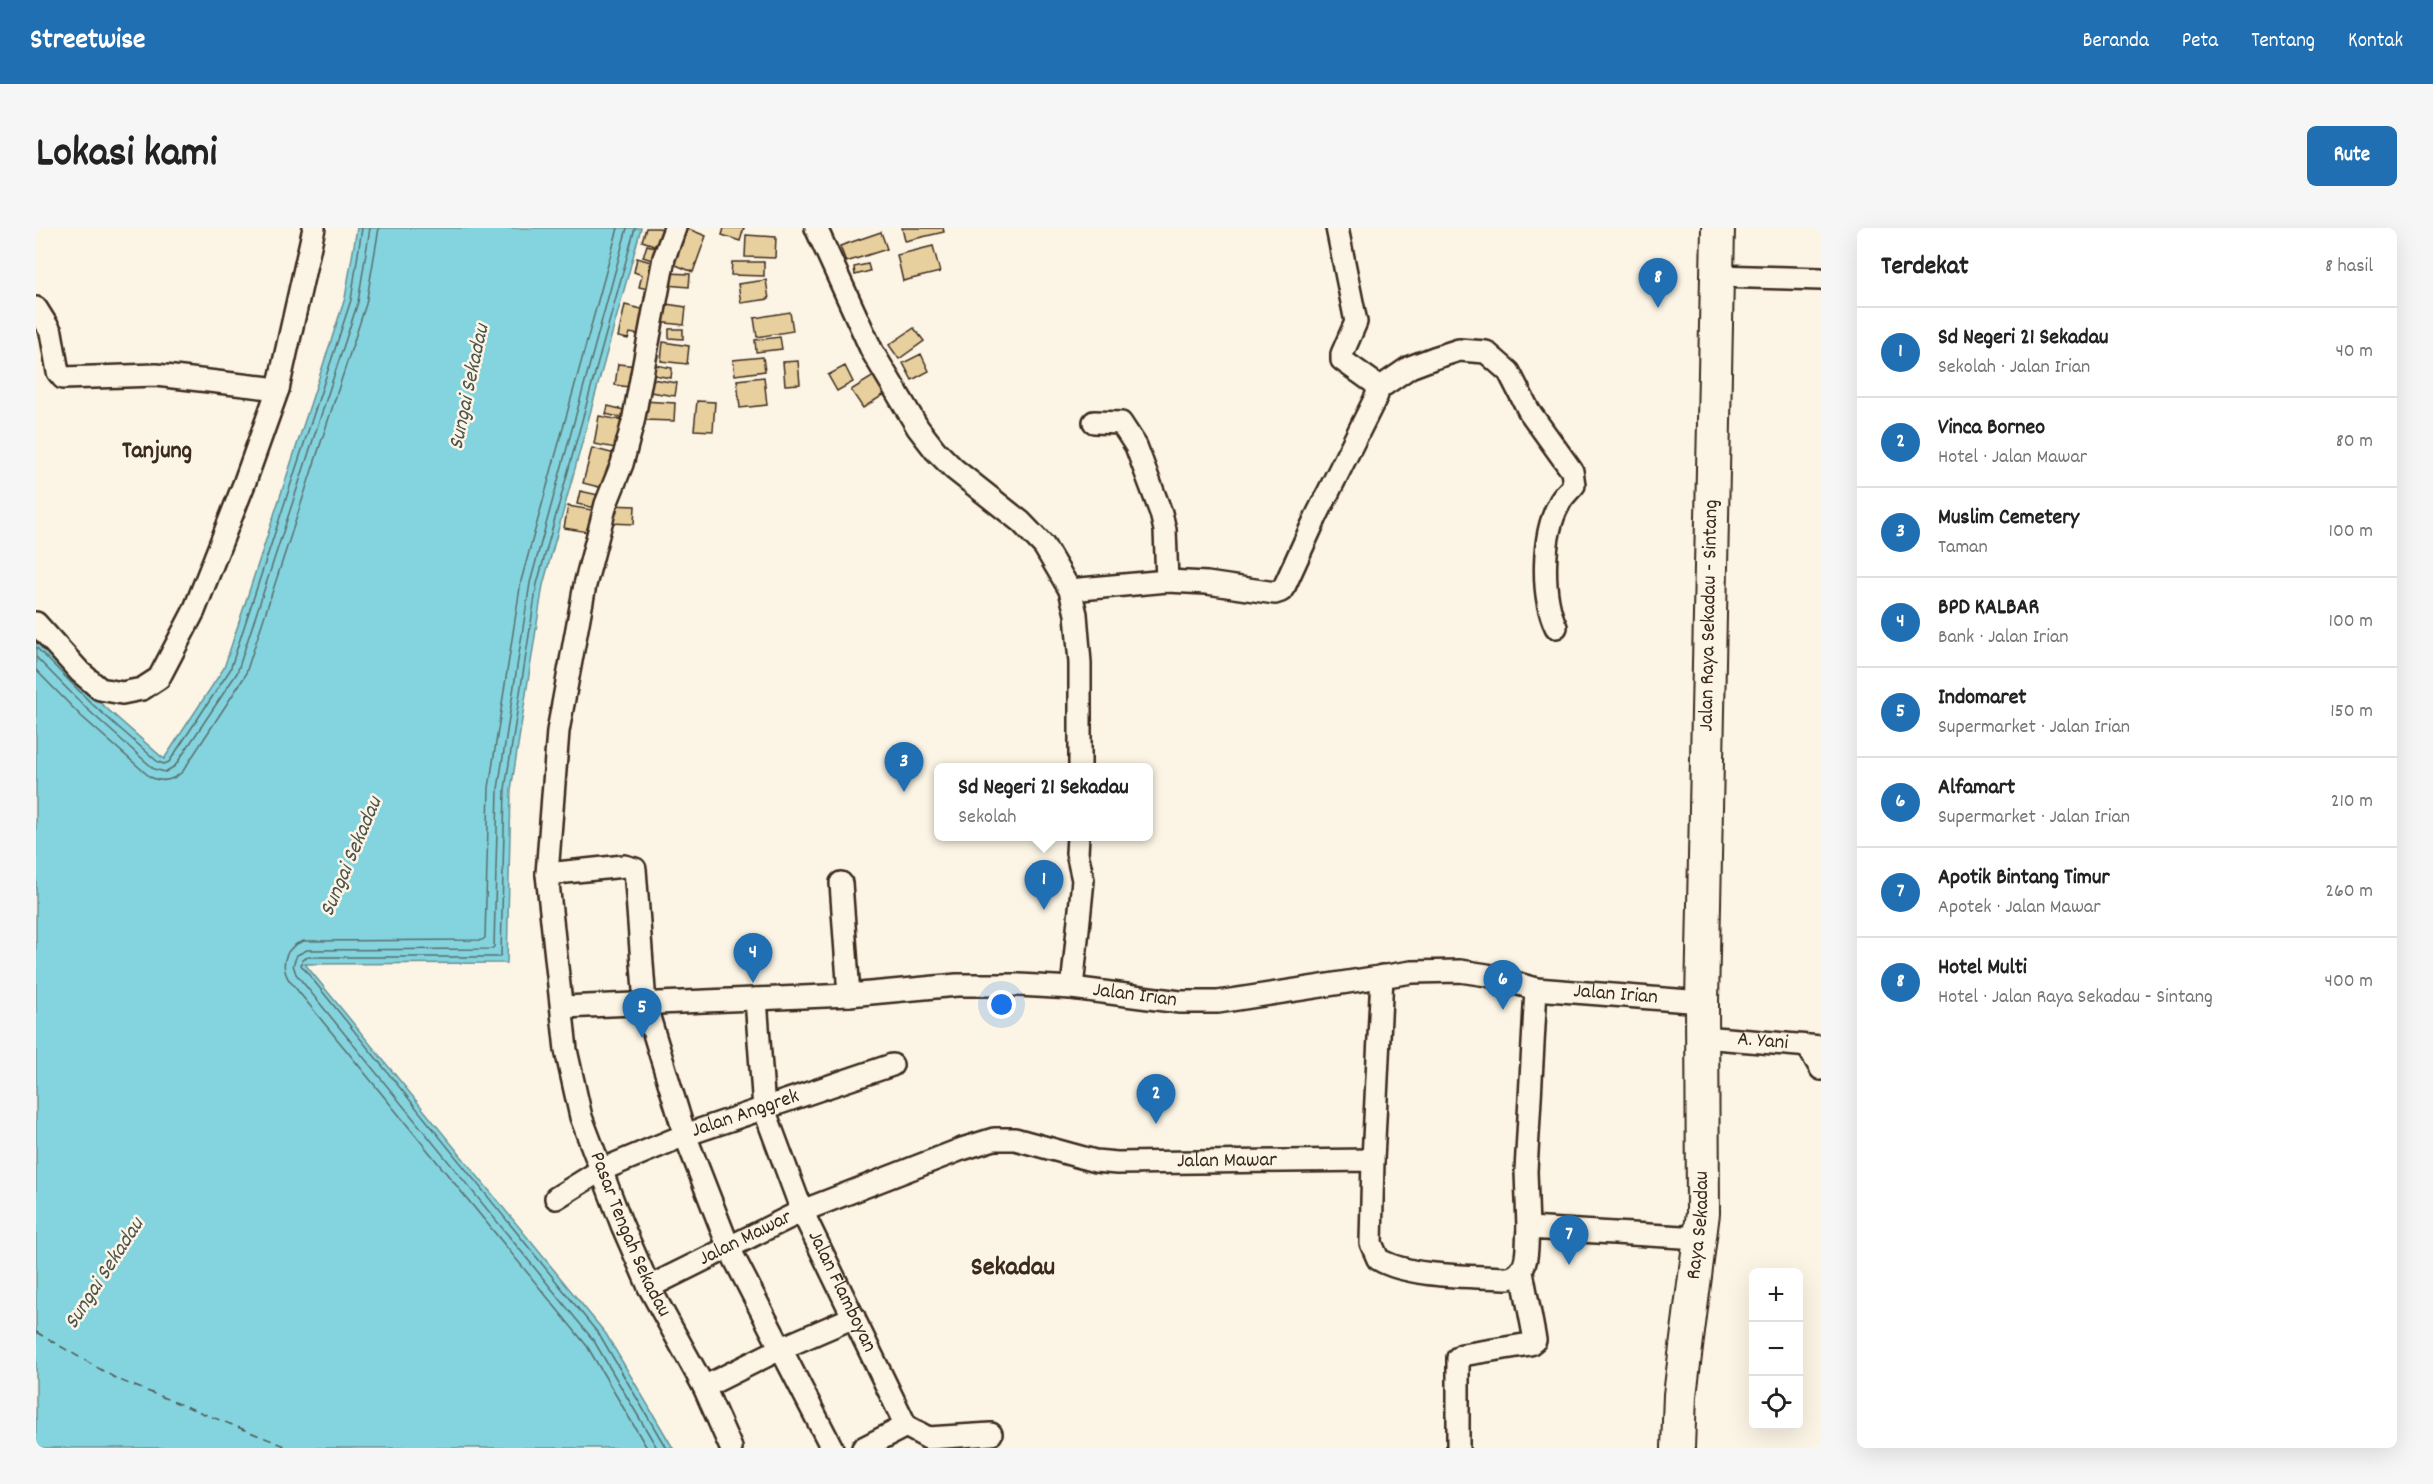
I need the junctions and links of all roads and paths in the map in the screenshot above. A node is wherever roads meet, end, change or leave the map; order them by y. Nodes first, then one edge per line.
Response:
1 (314, 228) edge
2 (675, 228) edge
3 (816, 228) edge
4 (1337, 228) edge
5 (1718, 228) edge
6 (1716, 276) junction
7 (1821, 279) edge
8 (36, 308) edge
9 (278, 389) junction
10 (1378, 389) junction
11 (1094, 422) dead end
12 (1167, 581) junction
13 (1070, 590) junction
14 (36, 623) edge
15 (1556, 627) dead end
16 (1080, 763) edge
17 (1078, 841) edge
18 (547, 873) junction
19 (841, 883) dead end
20 (1382, 976) junction
21 (1072, 988) junction
22 (1536, 989) junction
23 (849, 995) junction
24 (756, 999) junction
25 (1702, 1002) junction
26 (645, 1004) junction
27 (563, 1007) junction
28 (1703, 1037) junction
29 (1814, 1047) edge
30 (892, 1065) dead end
31 (1821, 1069) edge
32 (764, 1109) junction
33 (685, 1135) junction
34 (1373, 1160) junction
35 (601, 1170) junction
36 (556, 1198) dead end
37 (802, 1211) junction
38 (1528, 1228) junction
39 (1700, 1238) junction
40 (729, 1248) junction
41 (1522, 1272) junction
42 (649, 1287) junction
43 (854, 1317) junction
44 (782, 1348) junction
45 (704, 1387) junction
46 (1680, 1395) junction
47 (906, 1426) junction
48 (991, 1434) dead end
49 (732, 1448) edge
50 (832, 1448) edge
51 (862, 1448) edge
52 (1458, 1448) edge
53 (1667, 1448) edge
54 (1678, 1448) edge

1 - 9 street
2 - 18 street, Pasar Tengah Sekadau
3 - 13 street
4 - 10 street
5 - 6 highway, Jalan Raya Sekadau - Sintang
6 - 7 street
6 - 25 highway, Jalan Raya Sekadau - Sintang
8 - 9 street
9 - 14 street
10 - 12 street
10 - 15 street
11 - 12 street
12 - 13 street
13 - 16 street
17 - 21 street
18 - 26 street
18 - 27 street, Pasar Tengah Sekadau
19 - 23 street
20 - 21 street, Jalan Irian
20 - 22 street, Jalan Irian
20 - 34 street
21 - 23 street, Jalan Irian
22 - 25 street, Jalan Irian
22 - 38 street
23 - 24 street, Jalan Irian
24 - 26 street, Jalan Irian
24 - 32 street, Jalan Flamboyan
25 - 28 highway, Raya Sekadau
26 - 27 street, Jalan Irian
26 - 33 street
27 - 35 street, Pasar Tengah Sekadau
28 - 29 street, A. Yani
28 - 39 highway, Raya Sekadau
29 - 31 street
30 - 32 street, Jalan Anggrek
32 - 33 street, Jalan Anggrek
32 - 37 street, Jalan Flamboyan
33 - 35 street, Jalan Anggrek
33 - 40 street
34 - 37 street, Jalan Mawar
34 - 41 street
35 - 36 street, Jalan Anggrek
35 - 42 street, Pasar Tengah Sekadau
37 - 40 street, Jalan Mawar
37 - 43 street, Jalan Flamboyan
38 - 39 street
38 - 41 street
39 - 46 highway, Raya Sekadau
40 - 42 street, Jalan Mawar
40 - 44 street
41 - 52 street
42 - 45 street, Pasar Tengah Sekadau
43 - 44 street
43 - 47 street, Jalan Flamboyan
44 - 45 street
44 - 50 street
45 - 49 street, Pasar Tengah Sekadau
46 - 53 highway
46 - 54 highway, Raya Sekadau
47 - 48 street
47 - 51 street

